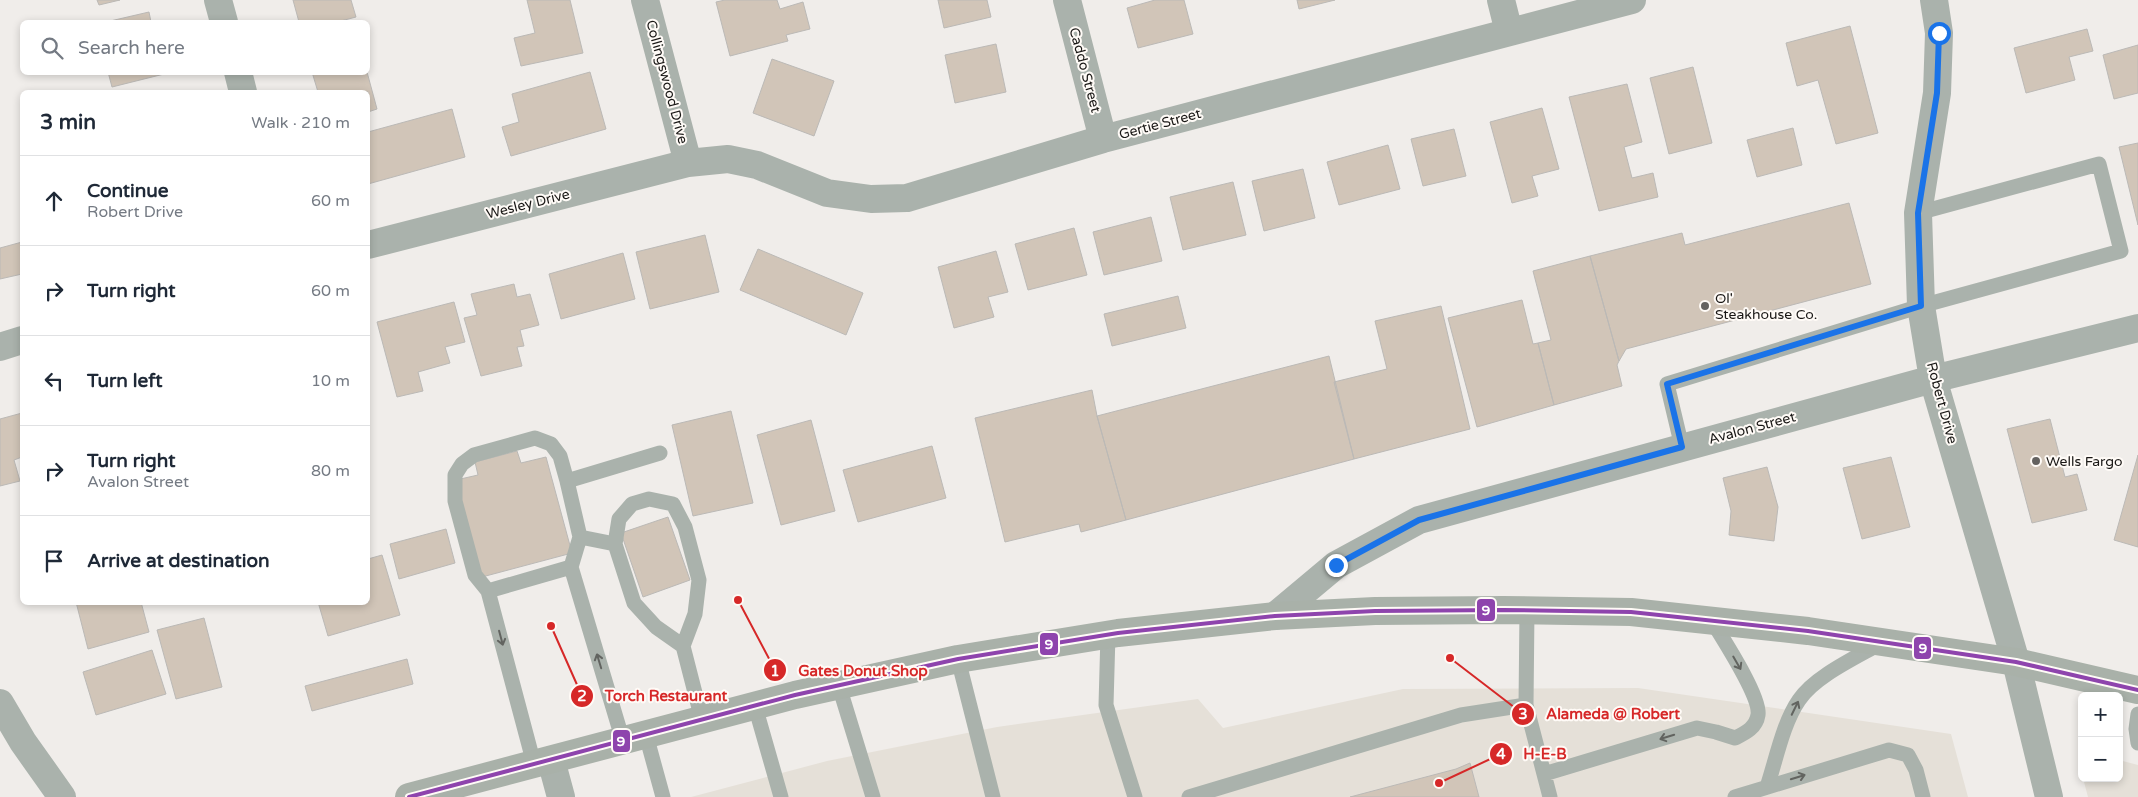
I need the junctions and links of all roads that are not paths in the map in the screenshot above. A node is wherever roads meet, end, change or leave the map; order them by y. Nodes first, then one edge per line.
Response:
1 (218, 0) edge
2 (645, 0) edge
3 (1067, 0) edge
4 (1501, 0) edge
5 (1632, 0) edge
6 (1934, 0) edge
7 (223, 20) edge
8 (1509, 32) junction
9 (239, 75) edge
10 (242, 90) edge
11 (1103, 139) junction
12 (688, 163) junction
13 (1918, 213) junction
14 (370, 244) edge
15 (1921, 306) junction
16 (2138, 328) edge
17 (20, 341) edge
18 (0, 347) edge
19 (1934, 378) junction
20 (1682, 447) junction
21 (660, 453) dead end
22 (567, 481) junction
23 (580, 537) junction
24 (615, 544) junction
25 (571, 567) junction
26 (488, 591) junction
27 (1527, 610) junction
28 (1275, 616) junction
29 (1712, 621) junction
30 (1108, 634) junction
31 (1882, 642) junction
32 (684, 646) junction
33 (958, 659) junction
34 (2016, 662) junction
35 (838, 686) junction
36 (2138, 690) edge
37 (0, 703) edge
38 (1526, 705) junction
39 (755, 706) junction
40 (2138, 714) edge
41 (702, 720) junction
42 (635, 738) junction
43 (2138, 743) edge
44 (543, 762) junction
45 (1544, 774) junction
46 (1767, 787) junction
47 (469, 789) edge
48 (1923, 796) edge
49 (62, 797) edge
50 (409, 797) edge
51 (561, 797) edge
52 (663, 797) edge
53 (781, 797) edge
54 (873, 797) edge
55 (993, 797) edge
56 (1135, 797) edge
57 (1189, 797) edge
58 (1550, 797) edge
59 (1735, 797) edge
60 (2049, 797) edge

1 - 7 street
2 - 12 street, Collingswood Drive
3 - 11 street, Caddo Street
4 - 8 street
5 - 8 street, Gertie Street
6 - 13 street, Robert Drive
8 - 11 street, Gertie Street
9 - 10 street
11 - 12 street, Gertie Street
12 - 14 street, Wesley Drive
13 - 15 street, Robert Drive
13 - 15 lane
15 - 19 street, Robert Drive
15 - 20 lane
16 - 19 street, Avalon Street
17 - 18 street
19 - 20 street, Avalon Street
19 - 34 street, Robert Drive
20 - 28 street, Avalon Street
21 - 22 lane
22 - 23 lane
22 - 26 lane
23 - 24 lane
23 - 25 lane
24 - 32 lane
24 - 32 lane
25 - 26 lane
42 -> 25 lane
26 -> 44 lane
27 - 28 main road
27 - 29 main road
27 - 38 lane
28 - 30 main road
29 - 31 main road
29 -> 45 lane
30 - 33 main road
30 - 56 lane
31 - 34 main road
46 -> 31 lane
32 - 41 lane
33 - 35 main road
33 - 55 lane
34 - 36 main road
34 - 60 street, Robert Drive
35 - 39 main road
35 - 54 lane
37 - 49 street
38 - 45 lane
38 - 57 lane
39 - 41 main road
39 - 53 lane
40 - 43 lane
41 - 42 main road
42 - 44 main road
42 - 52 lane
44 - 47 main road
44 - 51 street
45 - 58 lane
46 -> 48 lane
46 - 59 lane
47 - 50 main road

